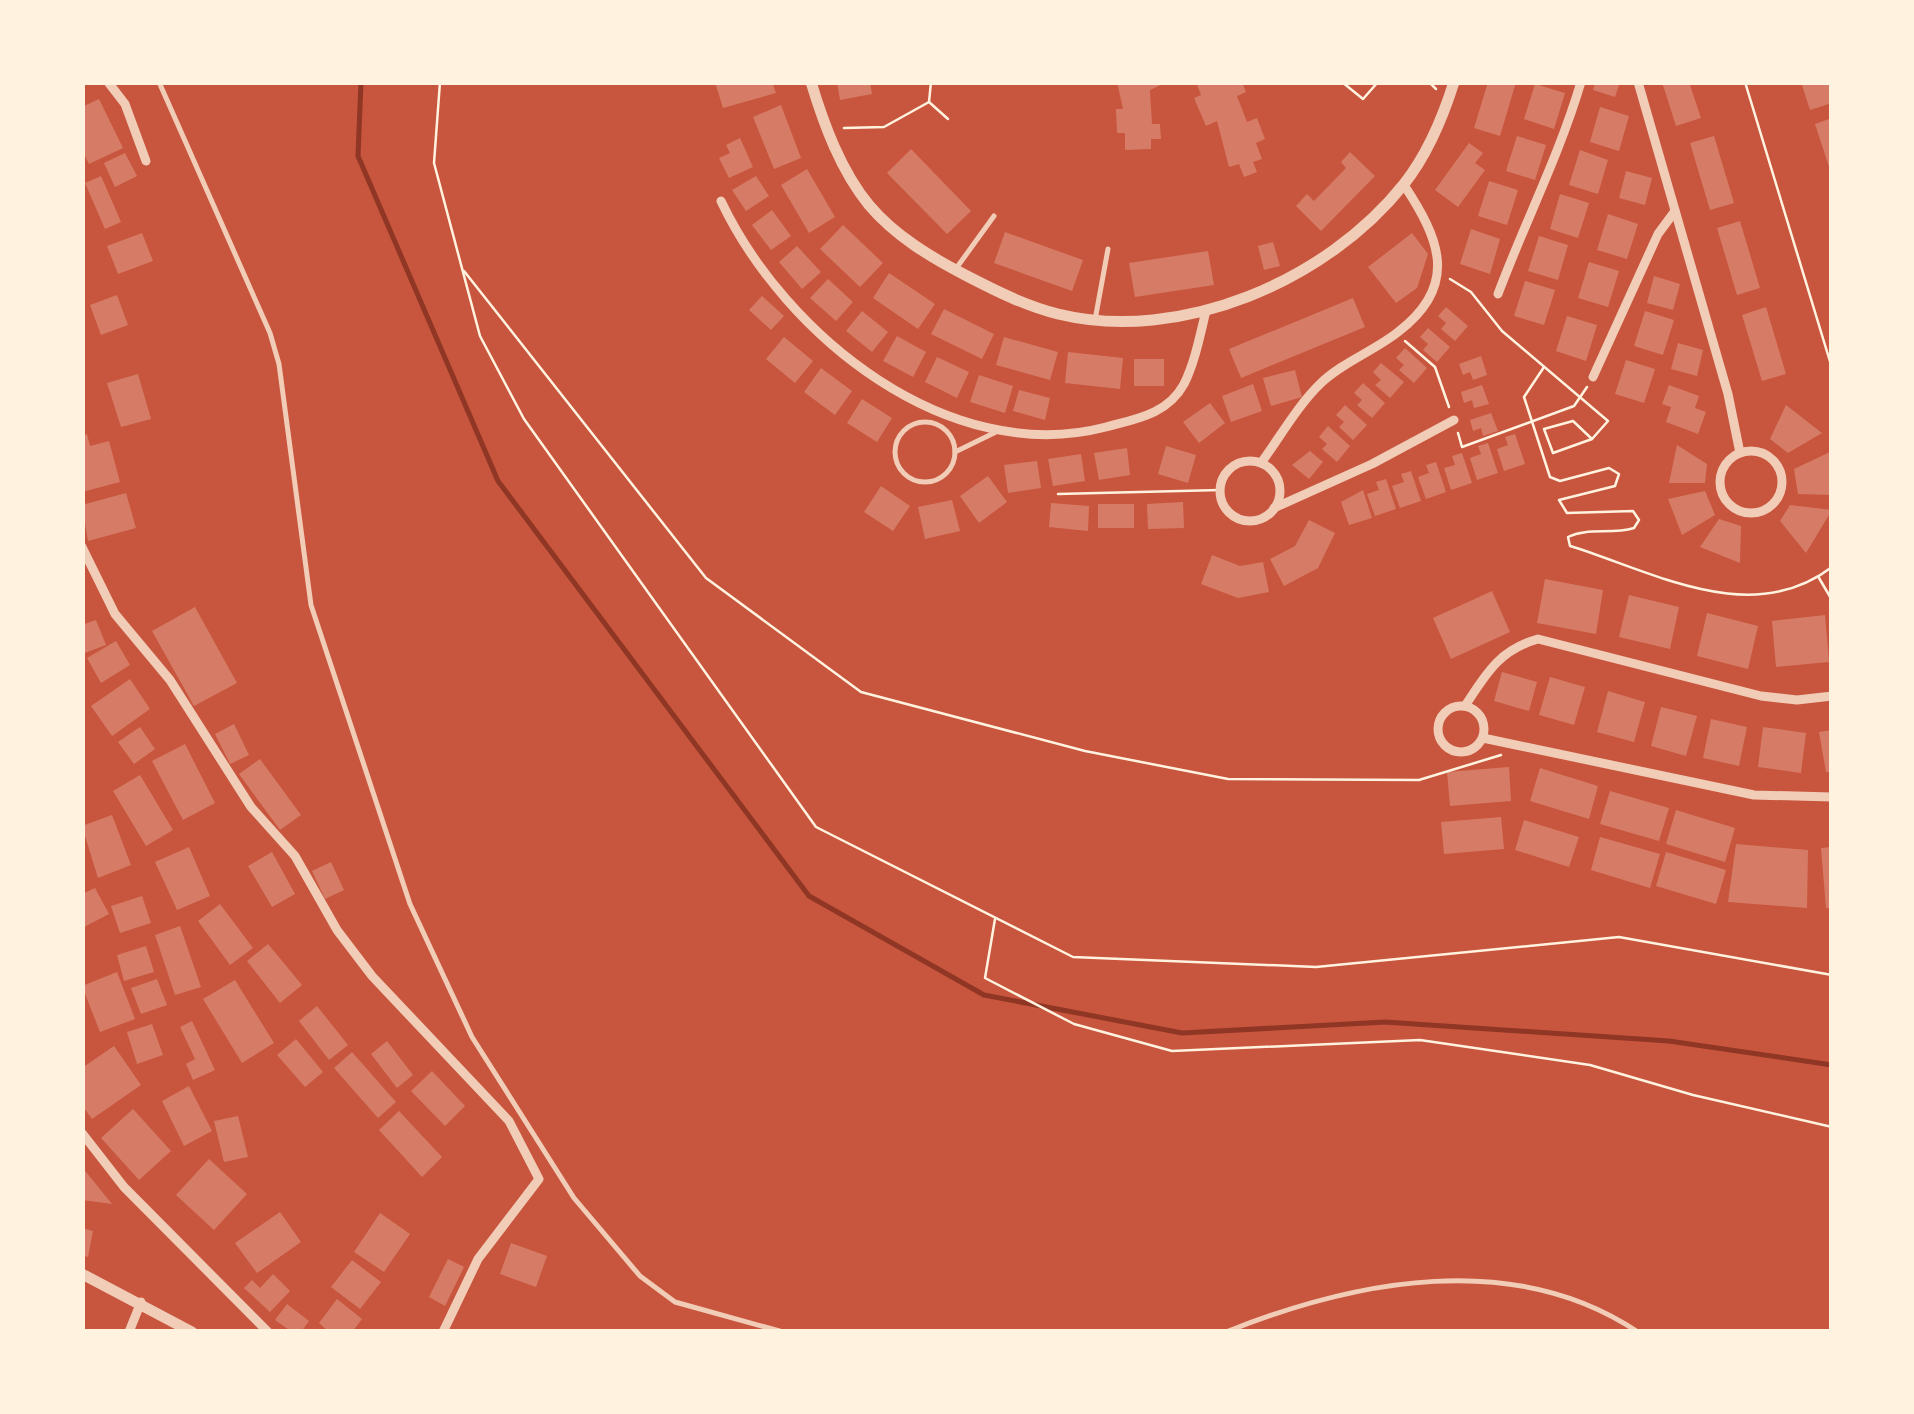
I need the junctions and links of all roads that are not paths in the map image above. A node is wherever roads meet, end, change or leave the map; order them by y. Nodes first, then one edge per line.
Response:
1 (108, 82) edge
2 (160, 82) edge
3 (811, 82) edge
4 (1454, 82) edge
5 (1582, 82) edge
6 (1638, 82) edge
7 (146, 161) dead end
8 (1404, 185) junction
9 (721, 201) dead end
10 (1675, 211) junction
11 (994, 216) dead end
12 (1108, 249) dead end
13 (955, 270) junction
14 (1498, 294) dead end
15 (1206, 312) junction
16 (1095, 320) junction
17 (1593, 377) road end
18 (1454, 420) road end
19 (996, 432) junction
20 (955, 452) junction
21 (1740, 453) junction
22 (1261, 463) junction
23 (1274, 508) junction
24 (82, 547) edge
25 (1832, 696) edge
26 (1465, 706) junction
27 (1482, 738) junction
28 (1832, 798) edge
29 (82, 1133) edge
30 (82, 1274) edge
31 (141, 1302) junction
32 (263, 1329) edge
33 (129, 1332) edge
34 (192, 1332) edge
35 (443, 1332) edge
36 (782, 1332) edge
37 (1226, 1332) edge
38 (1638, 1332) edge

1 - 7 street
2 - 36 lane
3 - 13 street
4 - 8 street
5 - 14 street
6 - 10 street
8 - 15 street
8 - 22 street
9 - 19 street
10 - 17 street
10 - 21 street
11 - 13 lane
12 - 16 lane
13 - 16 street
15 - 16 street
15 - 19 street
18 - 23 street
19 - 20 lane
20 - 20 lane
21 - 21 street
22 - 23 street
22 - 23 street
24 - 35 street
25 - 26 street
26 - 27 street
26 - 27 street
27 - 28 street
29 - 32 street
30 - 31 street
31 - 33 street
31 - 34 street
37 - 38 lane

